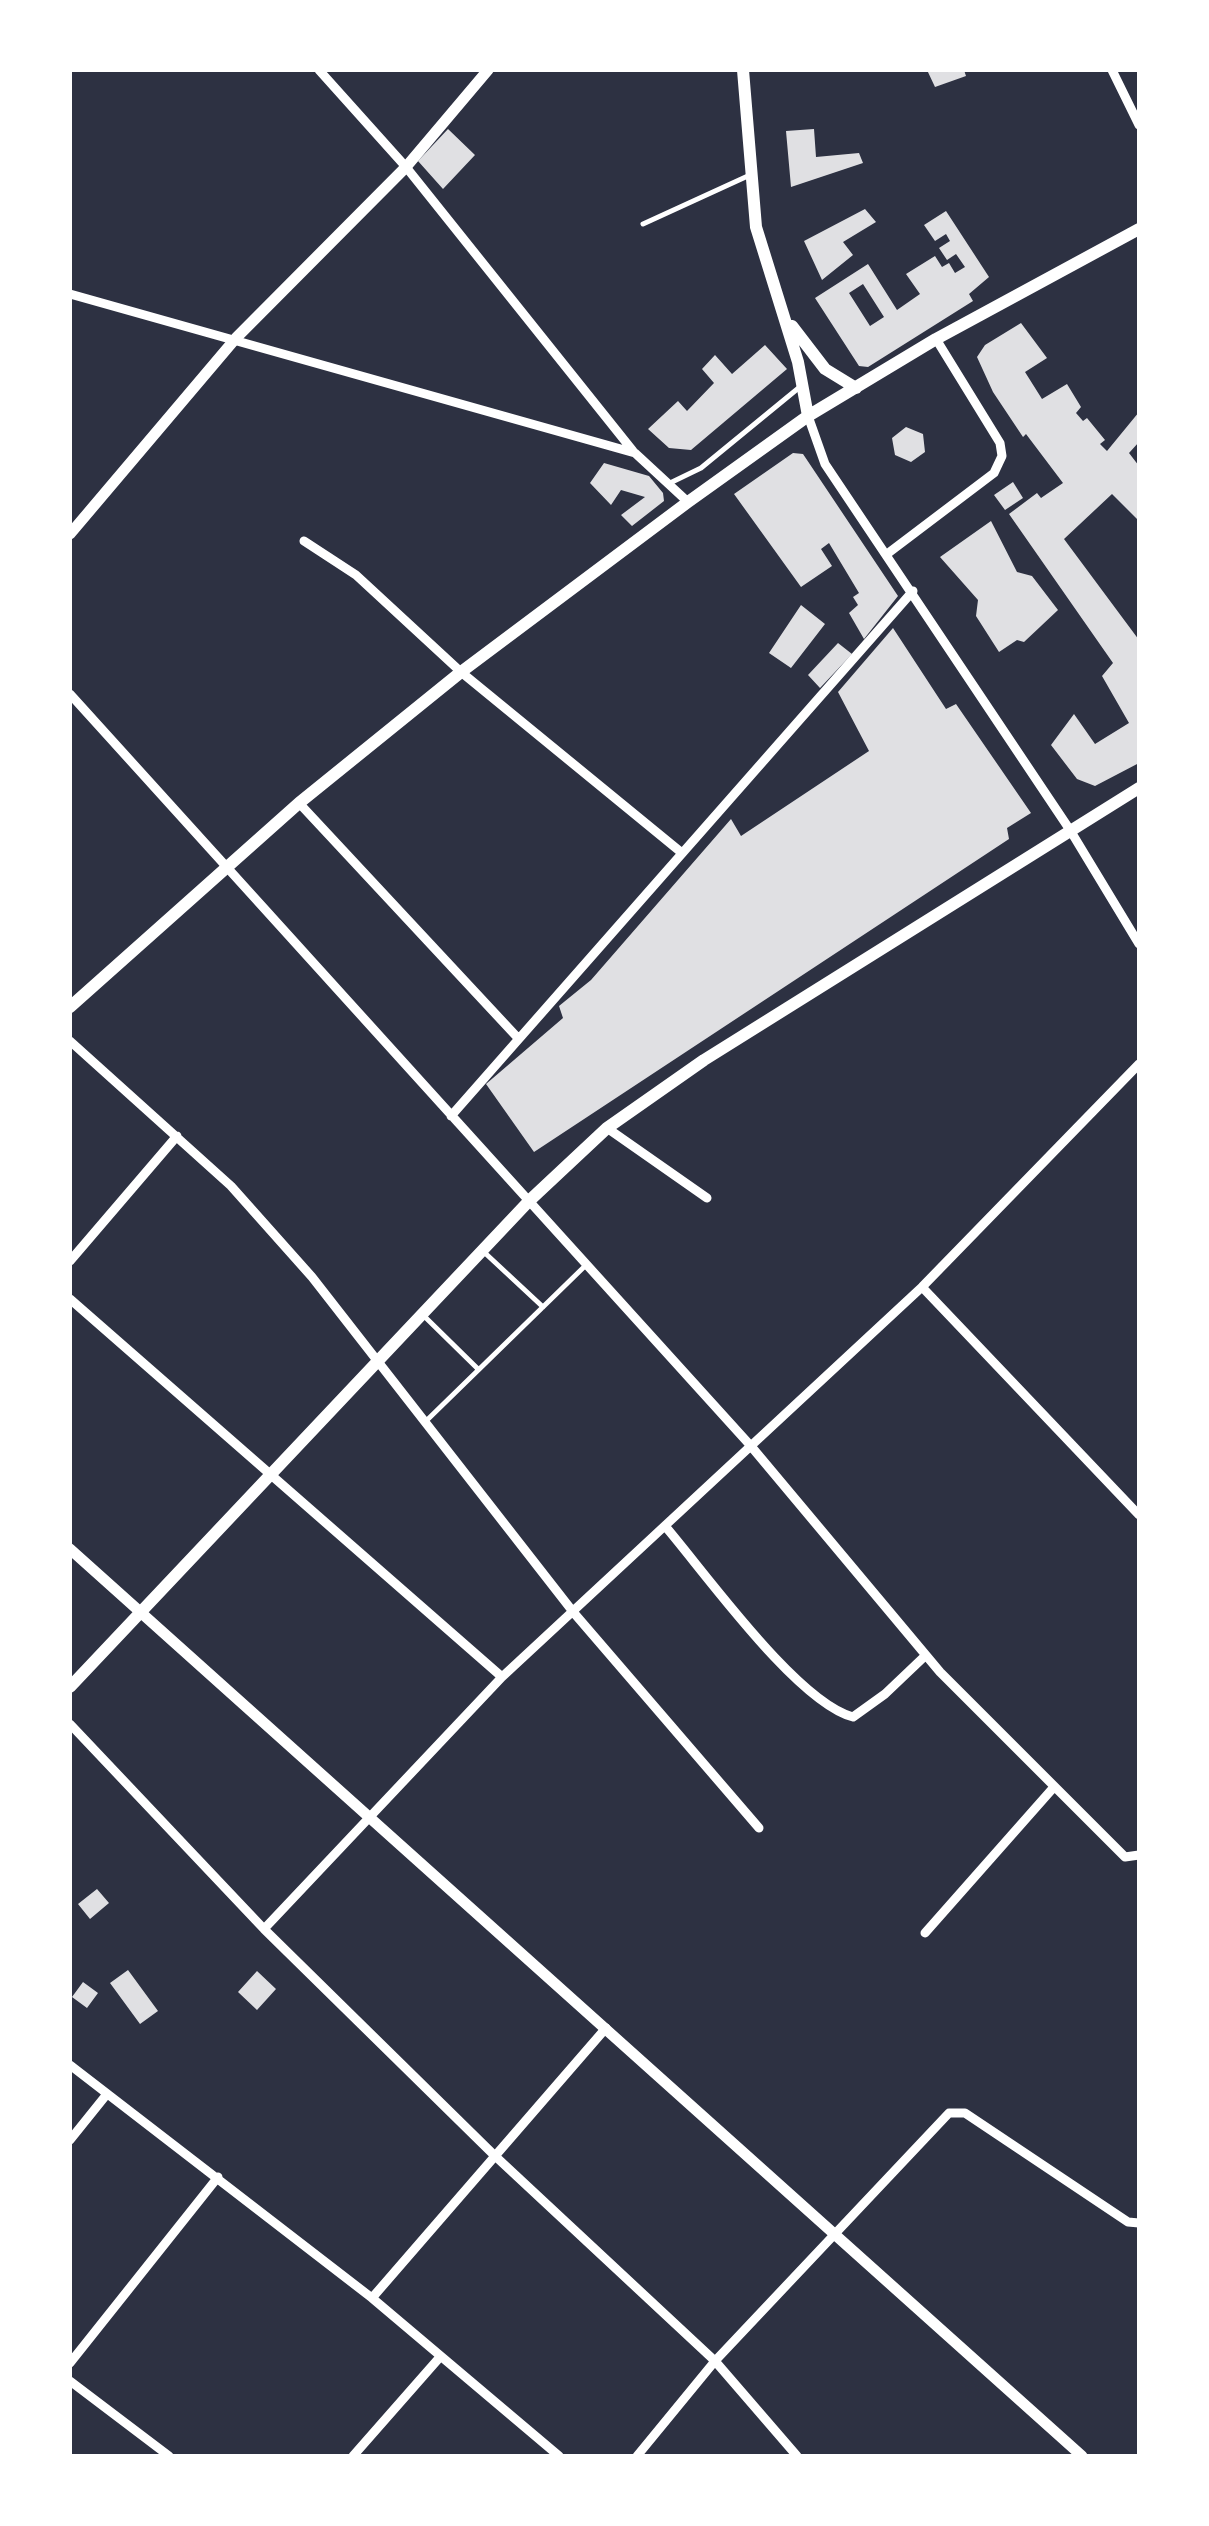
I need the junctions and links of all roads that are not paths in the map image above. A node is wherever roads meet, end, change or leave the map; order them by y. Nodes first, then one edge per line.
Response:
1 (319, 70) edge
2 (488, 70) edge
3 (743, 70) edge
4 (1112, 70) edge
5 (1139, 125) edge
6 (406, 167) junction
7 (751, 174) junction
8 (643, 224) dead end
9 (1139, 229) edge
10 (70, 294) edge
11 (780, 307) junction
12 (236, 338) junction
13 (936, 339) junction
14 (803, 384) junction
15 (856, 388) junction
16 (808, 416) junction
17 (635, 453) junction
18 (670, 483) junction
19 (688, 502) junction
20 (70, 534) edge
21 (304, 541) dead end
22 (887, 554) junction
23 (914, 591) junction
24 (461, 672) junction
25 (70, 694) edge
26 (1139, 788) edge
27 (299, 802) junction
28 (1070, 830) junction
29 (682, 853) junction
30 (224, 869) junction
31 (1139, 944) edge
32 (70, 1006) edge
33 (517, 1037) junction
34 (70, 1041) edge
35 (1139, 1064) edge
36 (450, 1116) junction
37 (607, 1128) junction
38 (177, 1136) junction
39 (707, 1198) dead end
40 (529, 1202) junction
41 (482, 1251) junction
42 (70, 1261) edge
43 (586, 1265) junction
44 (922, 1287) junction
45 (70, 1300) edge
46 (543, 1307) junction
47 (423, 1315) junction
48 (378, 1363) junction
49 (478, 1370) junction
50 (424, 1422) junction
51 (750, 1445) junction
52 (274, 1473) junction
53 (1139, 1515) edge
54 (665, 1526) junction
55 (70, 1549) edge
56 (143, 1612) junction
57 (574, 1613) junction
58 (926, 1655) junction
59 (502, 1677) junction
60 (70, 1687) edge
61 (70, 1724) edge
62 (1054, 1786) junction
63 (371, 1817) junction
64 (759, 1828) dead end
65 (1139, 1855) edge
66 (264, 1929) junction
67 (926, 1933) dead end
68 (606, 2028) junction
69 (70, 2065) edge
70 (107, 2094) junction
71 (70, 2140) edge
72 (494, 2155) junction
73 (218, 2177) junction
74 (1139, 2223) edge
75 (833, 2232) junction
76 (372, 2298) junction
77 (440, 2357) junction
78 (715, 2361) junction
79 (70, 2363) edge
80 (70, 2381) edge
81 (169, 2456) edge
82 (354, 2456) edge
83 (558, 2456) edge
84 (637, 2456) edge
85 (797, 2456) edge
86 (1082, 2456) edge

1 - 6 street
2 - 6 street
3 - 7 main road
4 - 5 street
6 - 12 street
6 - 17 street
7 - 8 lane
7 - 11 main road
9 - 13 main road
10 - 12 street
11 - 14 main road
11 - 15 main road
12 - 17 street
12 - 20 street
13 - 15 main road
13 - 22 street
14 - 16 main road
14 - 18 lane
15 - 16 main road
16 - 19 main road
16 - 22 street
17 - 18 street
18 - 19 street
19 - 24 main road
21 - 24 street
22 - 23 street
23 - 28 street
23 - 29 street
24 - 27 main road
24 - 29 street
25 - 30 street
26 - 28 main road
27 - 30 main road
27 - 33 street
28 - 31 street
28 - 37 main road
29 - 33 street
30 - 32 main road
30 - 36 street
33 - 36 street
34 - 38 street
35 - 44 street
36 - 40 street
37 - 39 street
37 - 40 main road
38 - 42 street
38 - 48 street
40 - 41 main road
40 - 43 street
41 - 46 lane
41 - 47 main road
43 - 46 lane
43 - 51 street
44 - 51 street
44 - 53 street
45 - 52 street
46 - 49 lane
47 - 48 main road
47 - 49 lane
48 - 50 street
48 - 52 main road
49 - 50 lane
50 - 57 street
51 - 54 street
51 - 58 street
52 - 56 main road
52 - 59 street
54 - 57 street
54 - 58 street
55 - 56 street
56 - 60 main road
56 - 63 street
57 - 59 street
57 - 64 street
58 - 62 street
59 - 63 street
61 - 66 street
62 - 65 street
62 - 67 street
63 - 66 street
63 - 68 street
66 - 72 street
68 - 72 street
68 - 75 street
69 - 70 street
70 - 71 street
70 - 73 street
72 - 76 street
72 - 78 street
73 - 76 street
73 - 79 street
74 - 75 street
75 - 78 street
75 - 86 street
76 - 77 street
77 - 82 street
77 - 83 street
78 - 84 street
78 - 85 street
80 - 81 street

